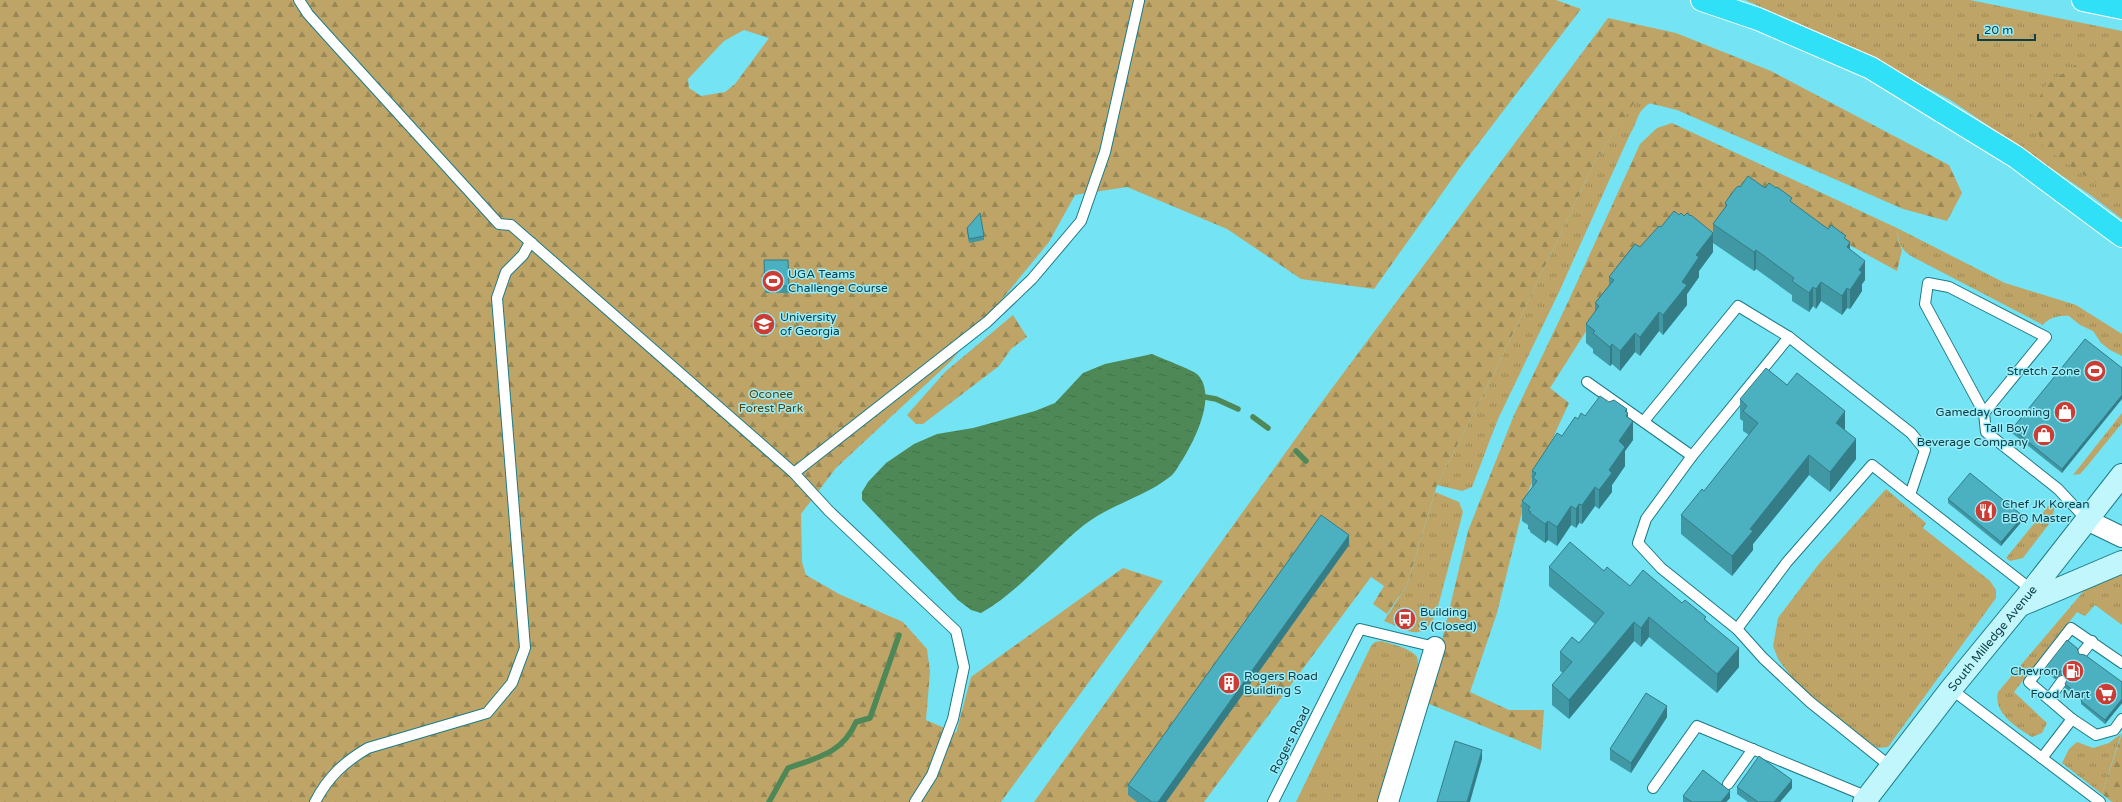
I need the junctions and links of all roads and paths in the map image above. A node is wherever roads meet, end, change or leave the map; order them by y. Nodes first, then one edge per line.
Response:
1 (299, 0) edge
2 (1702, 0) edge
3 (2083, 0) edge
4 (1139, 1) dead end
5 (2122, 8) edge
6 (2122, 236) edge
7 (532, 243) junction
8 (1789, 337) junction
9 (1587, 382) dead end
10 (1984, 414) junction
11 (1644, 420) junction
12 (1692, 456) junction
13 (794, 473) junction
14 (2122, 475) edge
15 (1910, 495) junction
16 (2087, 520) junction
17 (2122, 537) edge
18 (2122, 562) edge
19 (2026, 598) junction
20 (1737, 629) junction
21 (2092, 641) junction
22 (1435, 647) joint
23 (2083, 652) dead end
24 (2122, 663) edge
25 (2062, 681) dead end
26 (1951, 689) junction
27 (2049, 699) junction
28 (2072, 719) junction
29 (2122, 719) edge
30 (1753, 749) junction
31 (2042, 758) junction
32 (1891, 767) junction
33 (1728, 784) dead end
34 (1654, 788) dead end
35 (1866, 800) edge
36 (316, 802) edge
37 (915, 802) edge
38 (1273, 802) edge
39 (1388, 802) edge
40 (2100, 802) edge

1 - 7 lane
2 - 6 highway
3 - 5 highway
4 - 13 lane
7 - 13 lane
7 - 36 lane
8 - 11 lane
8 - 12 lane
8 - 15 lane
9 - 11 lane
10 - 10 lane
10 - 16 lane
11 - 12 lane
12 - 20 lane
13 - 37 lane
14 - 16 main road, South Milledge Avenue
15 - 19 lane
15 - 20 lane
16 - 17 street
16 - 19 main road, South Milledge Avenue
18 - 19 main road
19 - 26 main road, South Milledge Avenue
20 - 32 lane
21 - 23 lane
21 - 24 lane
21 - 27 lane
22 - 38 lane, Rogers Road
22 - 39 street
25 - 27 lane
26 - 31 lane
26 - 32 main road, South Milledge Avenue
27 - 28 lane
28 - 29 lane
28 - 31 lane
30 - 33 lane
30 - 34 lane
30 - 35 lane
31 - 40 lane
32 - 35 main road, South Milledge Avenue

